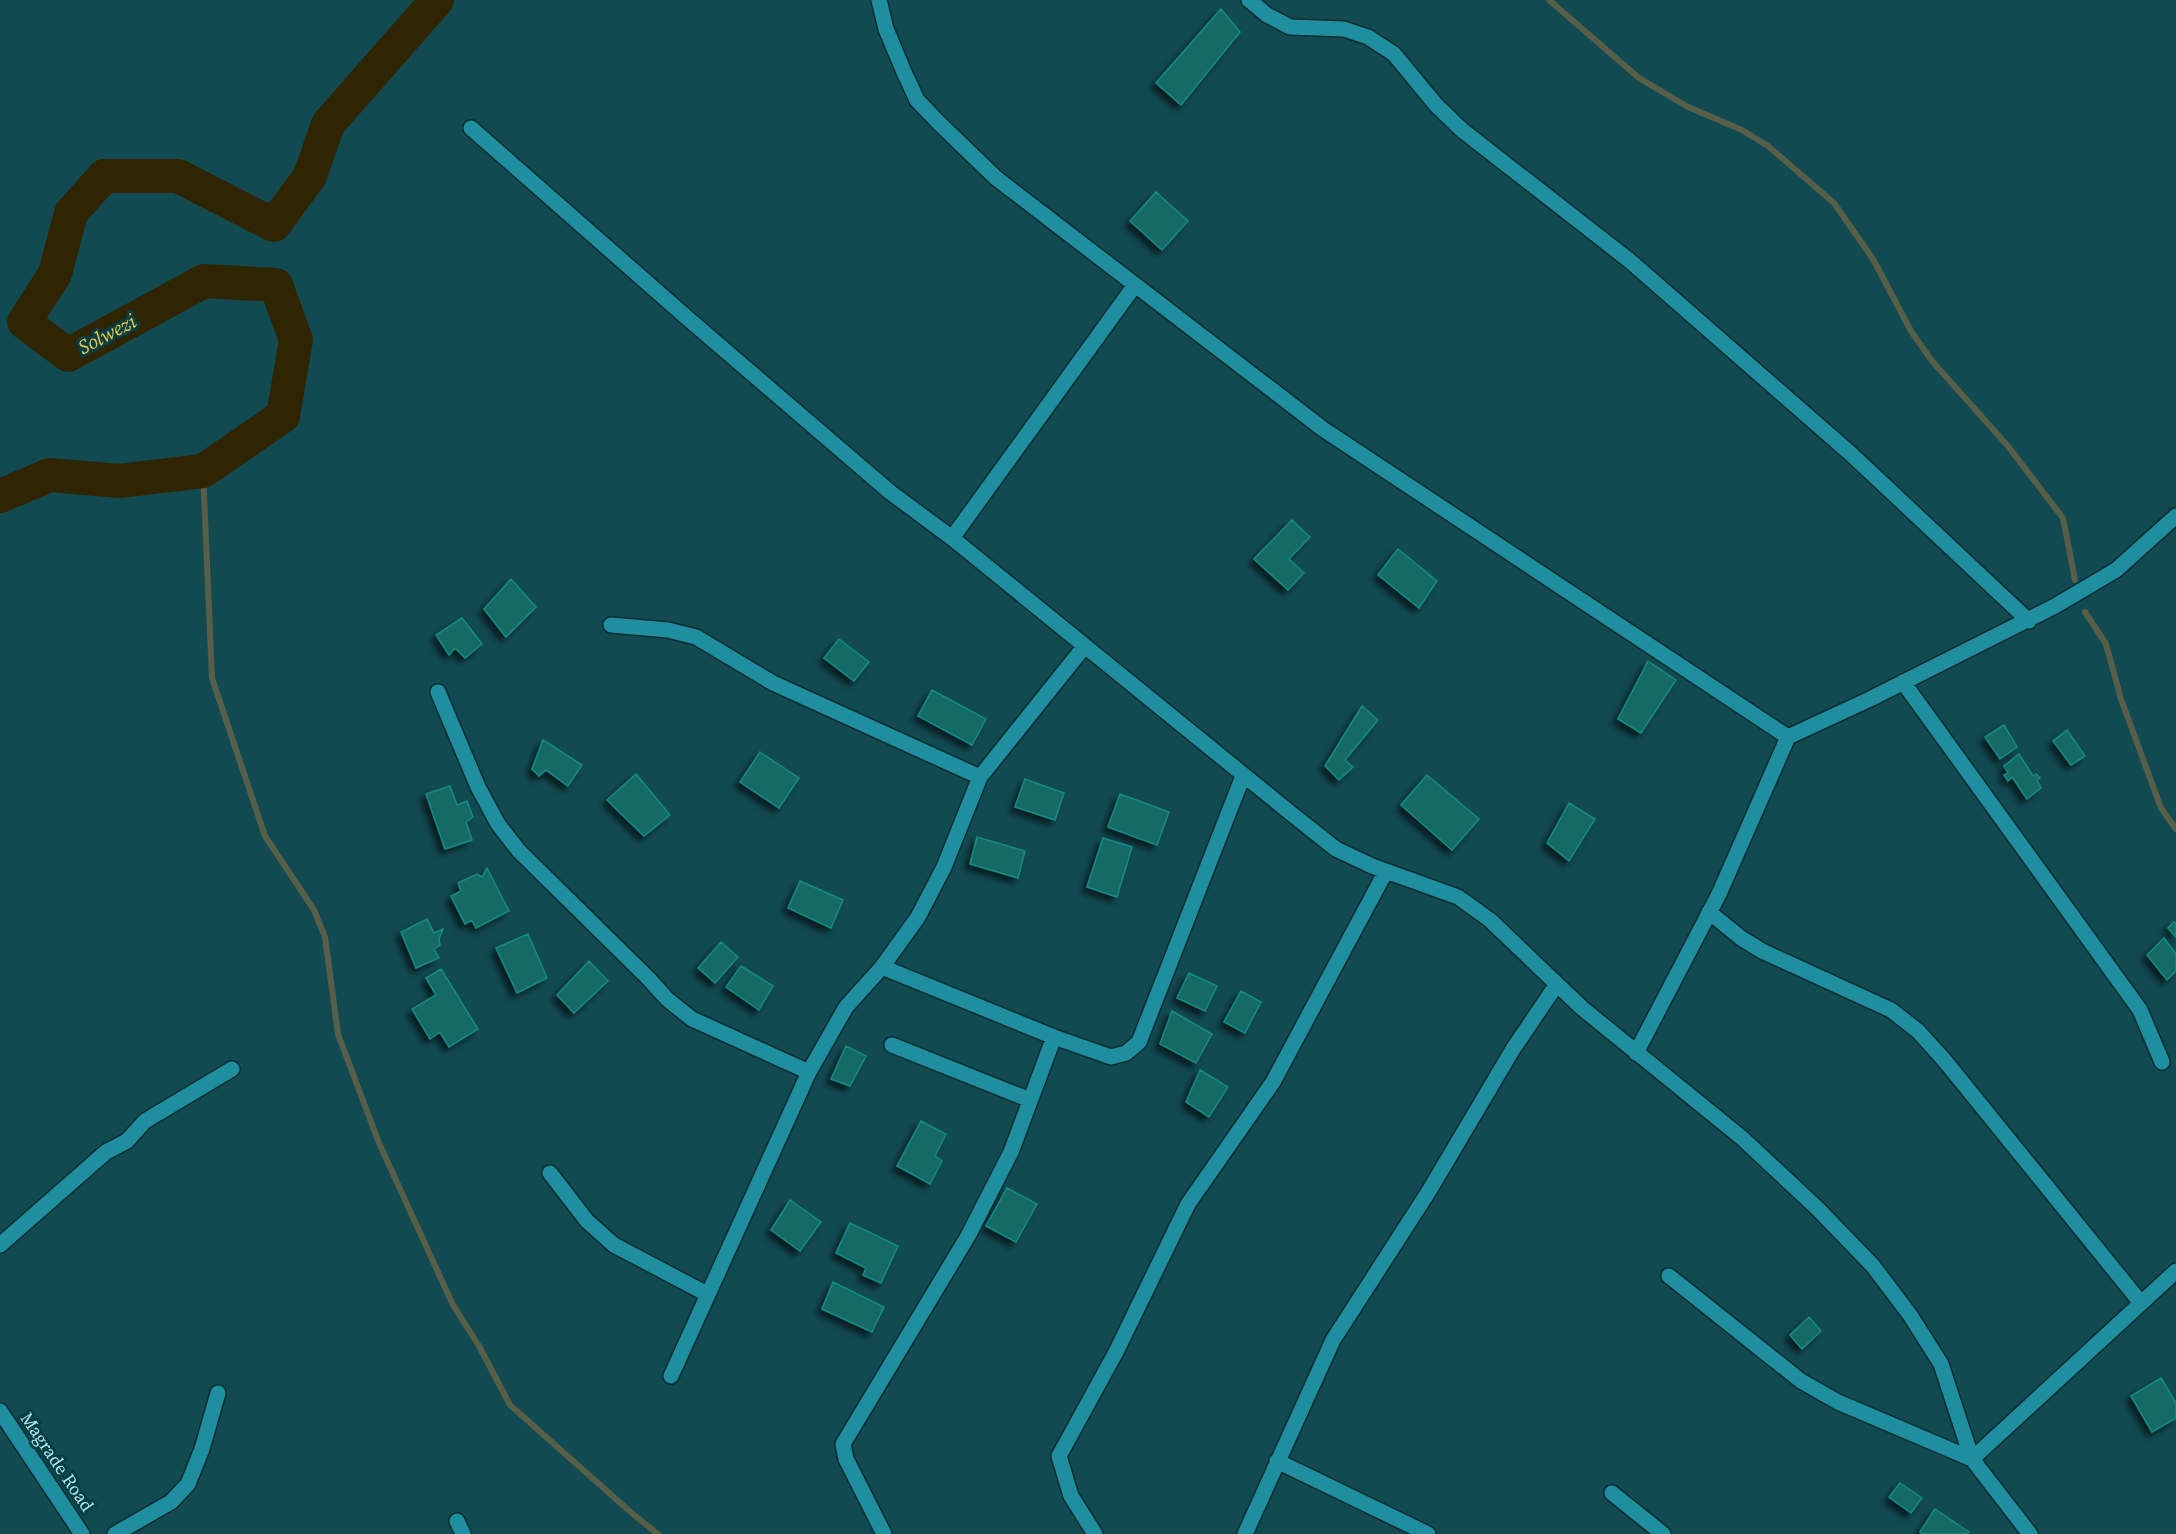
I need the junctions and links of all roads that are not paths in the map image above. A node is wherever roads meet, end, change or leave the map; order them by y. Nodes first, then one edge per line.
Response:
1 (879, 0) edge
2 (1249, 0) edge
3 (471, 128) dead end
4 (1135, 285) junction
5 (2176, 516) edge
6 (952, 538) junction
7 (2029, 621) junction
8 (611, 625) dead end
9 (1084, 647) junction
10 (1904, 682) junction
11 (438, 692) dead end
12 (1788, 737) junction
13 (1243, 776) junction
14 (980, 777) junction
15 (1386, 871) junction
16 (1709, 912) junction
17 (882, 967) junction
18 (1557, 984) junction
19 (1054, 1037) junction
20 (892, 1045) dead end
21 (1636, 1053) junction
22 (2162, 1062) dead end
23 (232, 1069) dead end
24 (809, 1072) junction
25 (1030, 1100) junction
26 (550, 1173) dead end
27 (0, 1245) edge
28 (2176, 1271) edge
29 (1669, 1276) dead end
30 (707, 1294) junction
31 (2141, 1303) junction
32 (671, 1376) dead end
33 (218, 1393) dead end
34 (0, 1411) edge
35 (1972, 1459) junction
36 (1278, 1461) junction
37 (1612, 1493) dead end
38 (82, 1534) edge
39 (115, 1534) edge
40 (884, 1534) edge
41 (1095, 1534) edge
42 (1245, 1534) edge
43 (1428, 1534) edge
44 (1663, 1534) edge
45 (2030, 1534) edge

1 - 4 street
2 - 7 street
3 - 6 street
4 - 6 street
4 - 12 street
5 - 7 street
6 - 9 street
7 - 10 street
8 - 14 street
9 - 13 street
9 - 14 street
10 - 12 street
10 - 22 street
11 - 24 street
12 - 16 street
13 - 15 street
13 - 19 street
14 - 17 street
15 - 18 street
15 - 41 street
16 - 21 street
16 - 31 street
17 - 19 street
17 - 24 street
18 - 21 street
18 - 36 street
19 - 25 street
20 - 25 street
21 - 35 street
23 - 27 street
24 - 30 street
25 - 40 street
26 - 30 street
28 - 31 street
29 - 35 street
30 - 32 street
31 - 35 street
33 - 39 street
34 - 38 street, Magrade Road
35 - 45 street
36 - 42 street
36 - 43 street
37 - 44 street

